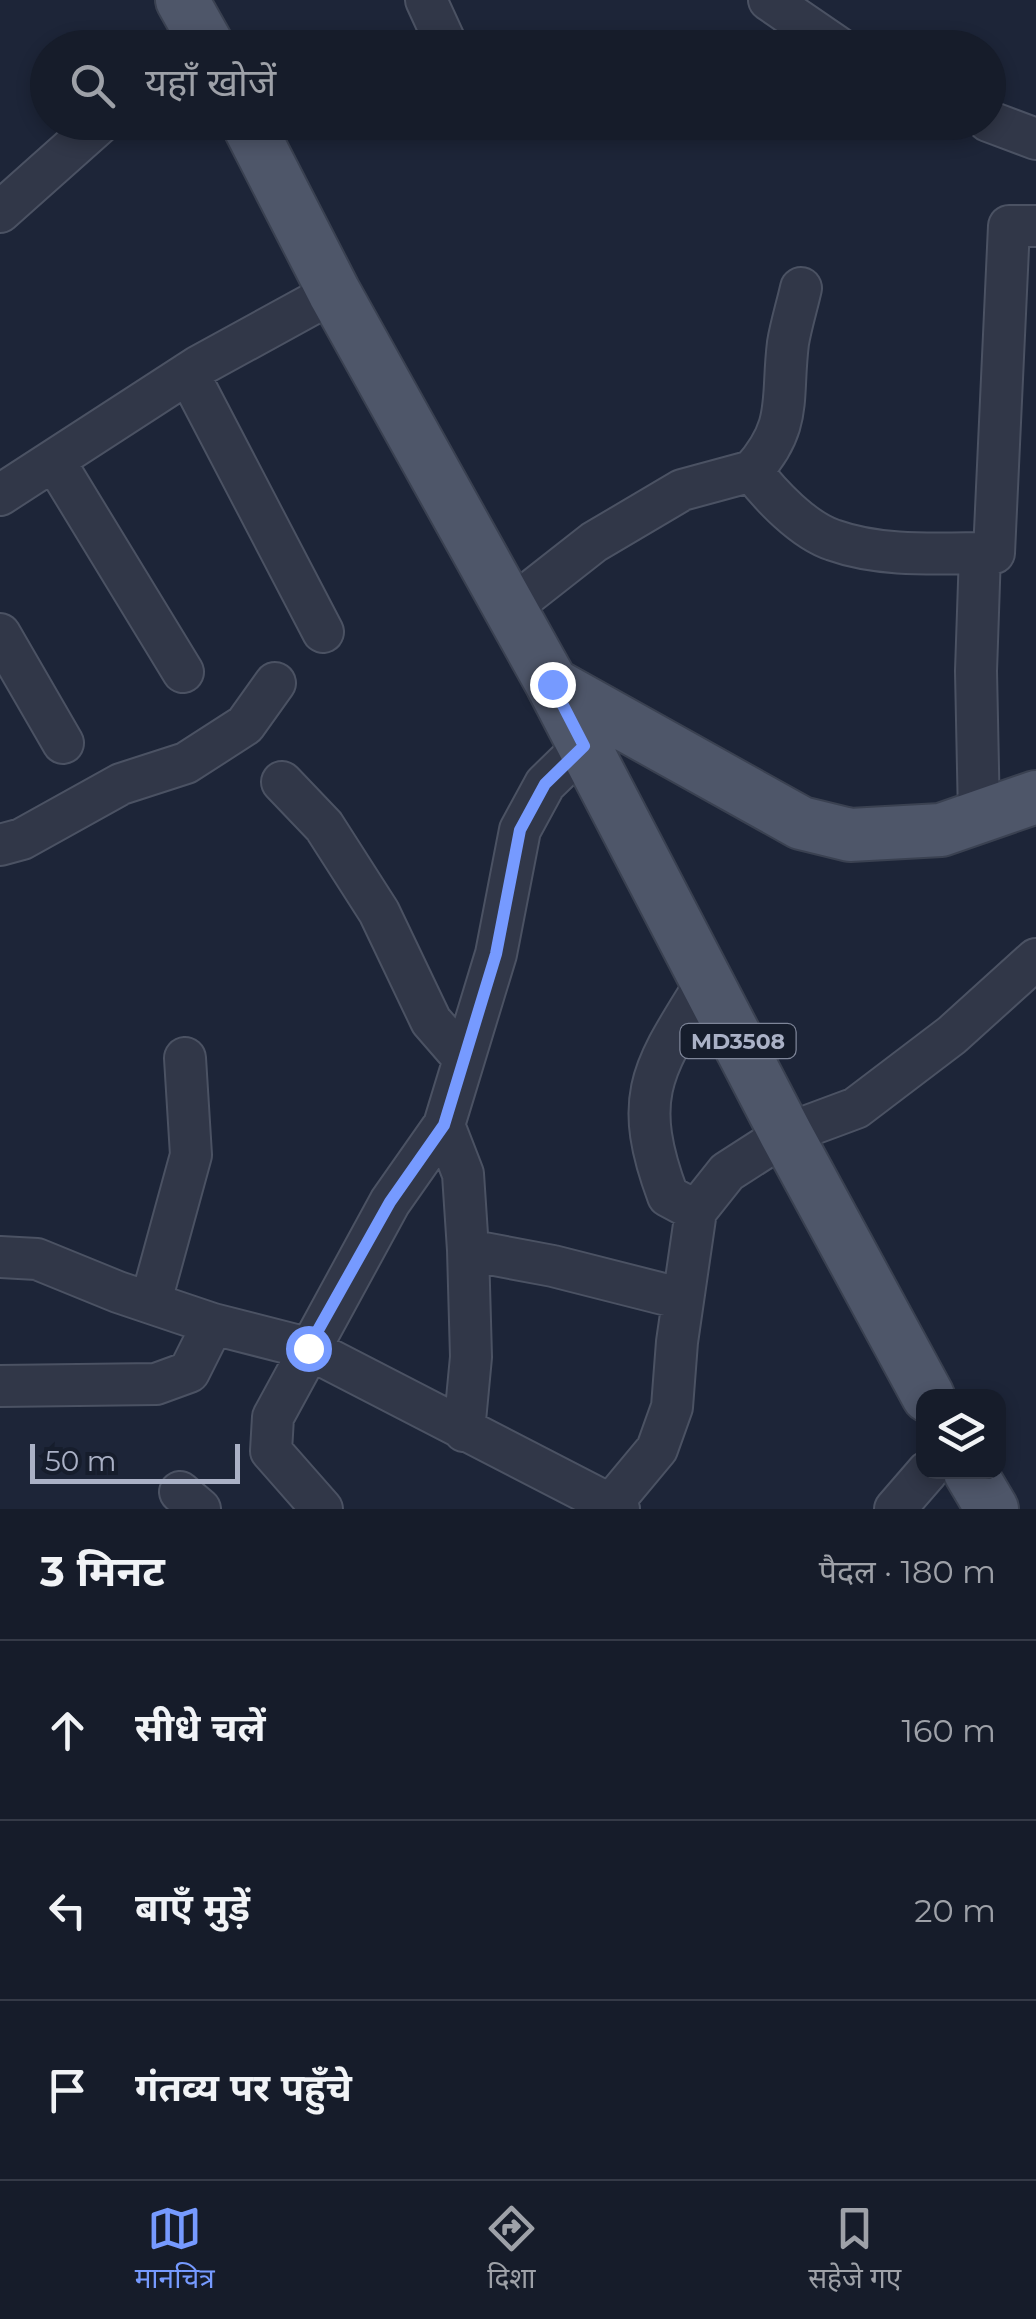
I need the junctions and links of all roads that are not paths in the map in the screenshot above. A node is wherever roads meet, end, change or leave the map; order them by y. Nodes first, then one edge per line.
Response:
1 (426, 0) edge
2 (770, 0) edge
3 (440, 30) edge
4 (813, 30) edge
5 (1006, 128) edge
6 (1036, 139) edge
7 (80, 140) edge
8 (256, 140) edge
9 (2, 207) edge
10 (1036, 226) edge
11 (801, 288) dead end
12 (334, 292) junction
13 (188, 374) junction
14 (55, 462) junction
15 (752, 470) junction
16 (0, 496) edge
17 (980, 553) junction
18 (510, 608) junction
19 (322, 632) dead end
20 (0, 634) edge
21 (182, 672) dead end
22 (275, 683) dead end
23 (552, 684) junction
24 (63, 743) dead end
25 (584, 746) junction
26 (672, 750) junction
27 (282, 782) dead end
28 (611, 796) junction
29 (1018, 812) edge
30 (0, 844) edge
31 (1036, 959) edge
32 (707, 982) junction
33 (185, 1058) dead end
34 (464, 1060) junction
35 (444, 1125) junction
36 (786, 1134) junction
37 (696, 1211) junction
38 (468, 1250) junction
39 (0, 1257) edge
40 (683, 1299) junction
41 (152, 1302) junction
42 (213, 1324) junction
43 (308, 1348) junction
44 (0, 1386) edge
45 (924, 1389) edge
46 (464, 1432) junction
47 (920, 1479) edge
48 (974, 1479) edge
49 (612, 1507) edge
50 (322, 1509) edge
51 (895, 1509) edge
52 (992, 1509) edge

1 - 3 street
2 - 4 street
5 - 6 street
7 - 9 street
8 - 12 main road, MD3508
10 - 17 street
11 - 15 street
12 - 13 street
12 - 18 main road, MD3508
13 - 14 street
13 - 19 street
14 - 16 street
14 - 21 street
15 - 17 street
15 - 18 street
17 - 29 street
18 - 23 main road, MD3508
20 - 24 street
22 - 30 street
23 - 25 main road, MD3508
23 - 26 main road
25 - 28 main road, MD3508
25 - 34 street
26 - 28 main road
26 - 29 main road
27 - 34 street
28 - 32 main road, MD3508
31 - 36 street
32 - 36 main road, MD3508
32 - 37 street
33 - 41 street
34 - 35 street
35 - 38 street
35 - 43 street
36 - 37 street
36 - 45 main road, MD3508
37 - 40 street
38 - 40 street
38 - 46 street
39 - 41 street
40 - 49 street
41 - 42 street
42 - 43 street
42 - 44 street
43 - 46 street
43 - 50 street
46 - 49 street
47 - 51 street
48 - 52 main road

